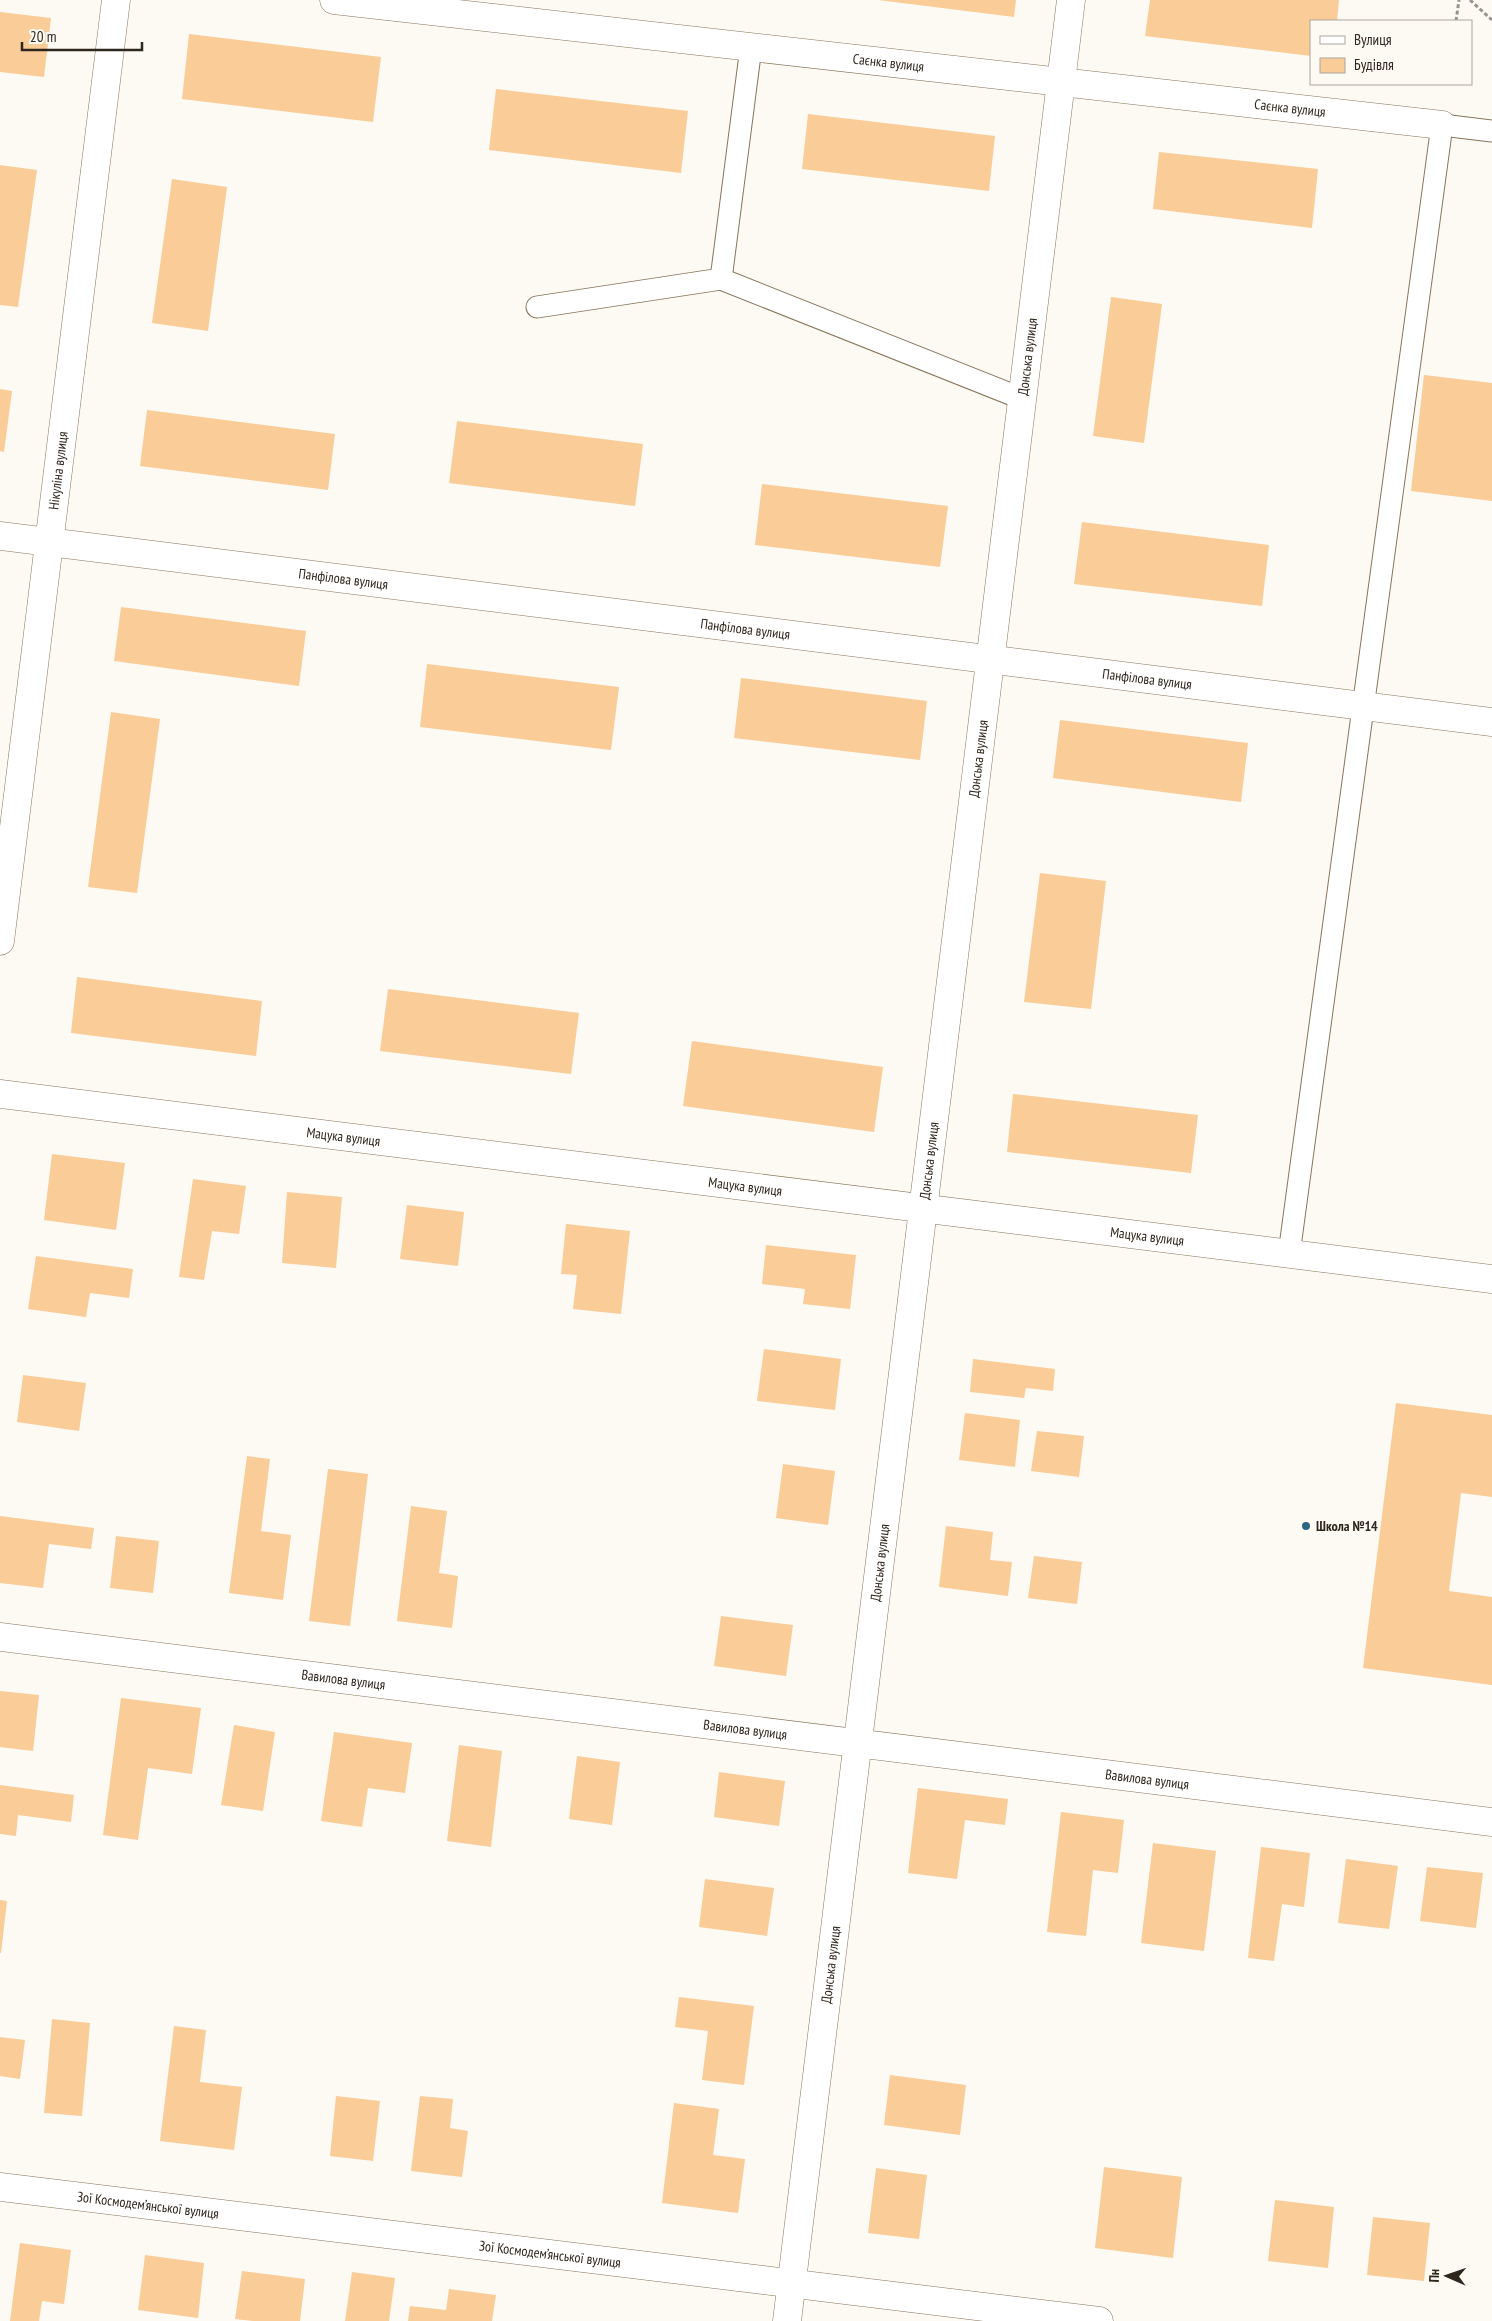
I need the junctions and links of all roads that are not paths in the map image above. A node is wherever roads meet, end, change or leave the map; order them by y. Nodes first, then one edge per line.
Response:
1 (116, 0) edge
2 (334, 0) edge
3 (1071, 0) edge
4 (751, 47) junction
5 (1061, 82) junction
6 (1442, 126) junction
7 (1492, 131) edge
8 (721, 279) junction
9 (537, 307) dead end
10 (1023, 400) junction
11 (0, 536) edge
12 (49, 542) junction
13 (991, 660) junction
14 (1363, 706) junction
15 (1492, 722) edge
16 (0, 941) edge
17 (0, 1094) edge
18 (923, 1209) junction
19 (1289, 1254) junction
20 (1492, 1279) edge
21 (0, 1637) edge
22 (858, 1743) junction
23 (1492, 1822) edge
24 (0, 2187) edge
25 (792, 2284) junction
26 (787, 2321) edge
27 (1099, 2321) edge

1 - 12 street, Нікуліна вулиця
2 - 4 street, Саєнка вулиця
3 - 5 street, Донська вулиця
4 - 5 street, Саєнка вулиця
4 - 8 lane
5 - 6 street, Саєнка вулиця
5 - 10 street, Донська вулиця
6 - 7 lane
6 - 14 lane
8 - 9 lane
8 - 10 lane
10 - 13 street, Донська вулиця
11 - 12 street, Панфілова вулиця
12 - 13 street, Панфілова вулиця
12 - 16 street, Нікуліна вулиця
13 - 14 street, Панфілова вулиця
13 - 18 street, Донська вулиця
14 - 15 street, Панфілова вулиця
14 - 19 lane
17 - 18 street, Мацука вулиця
18 - 19 street, Мацука вулиця
18 - 22 street, Донська вулиця
19 - 20 street, Мацука вулиця
21 - 22 street, Вавилова вулиця
22 - 23 street, Вавилова вулиця
22 - 25 street, Донська вулиця
24 - 25 street, Зої Космодем’янської вулиця
25 - 26 street, Донська вулиця
25 - 27 street, Зої Космодем’янської вулиця

